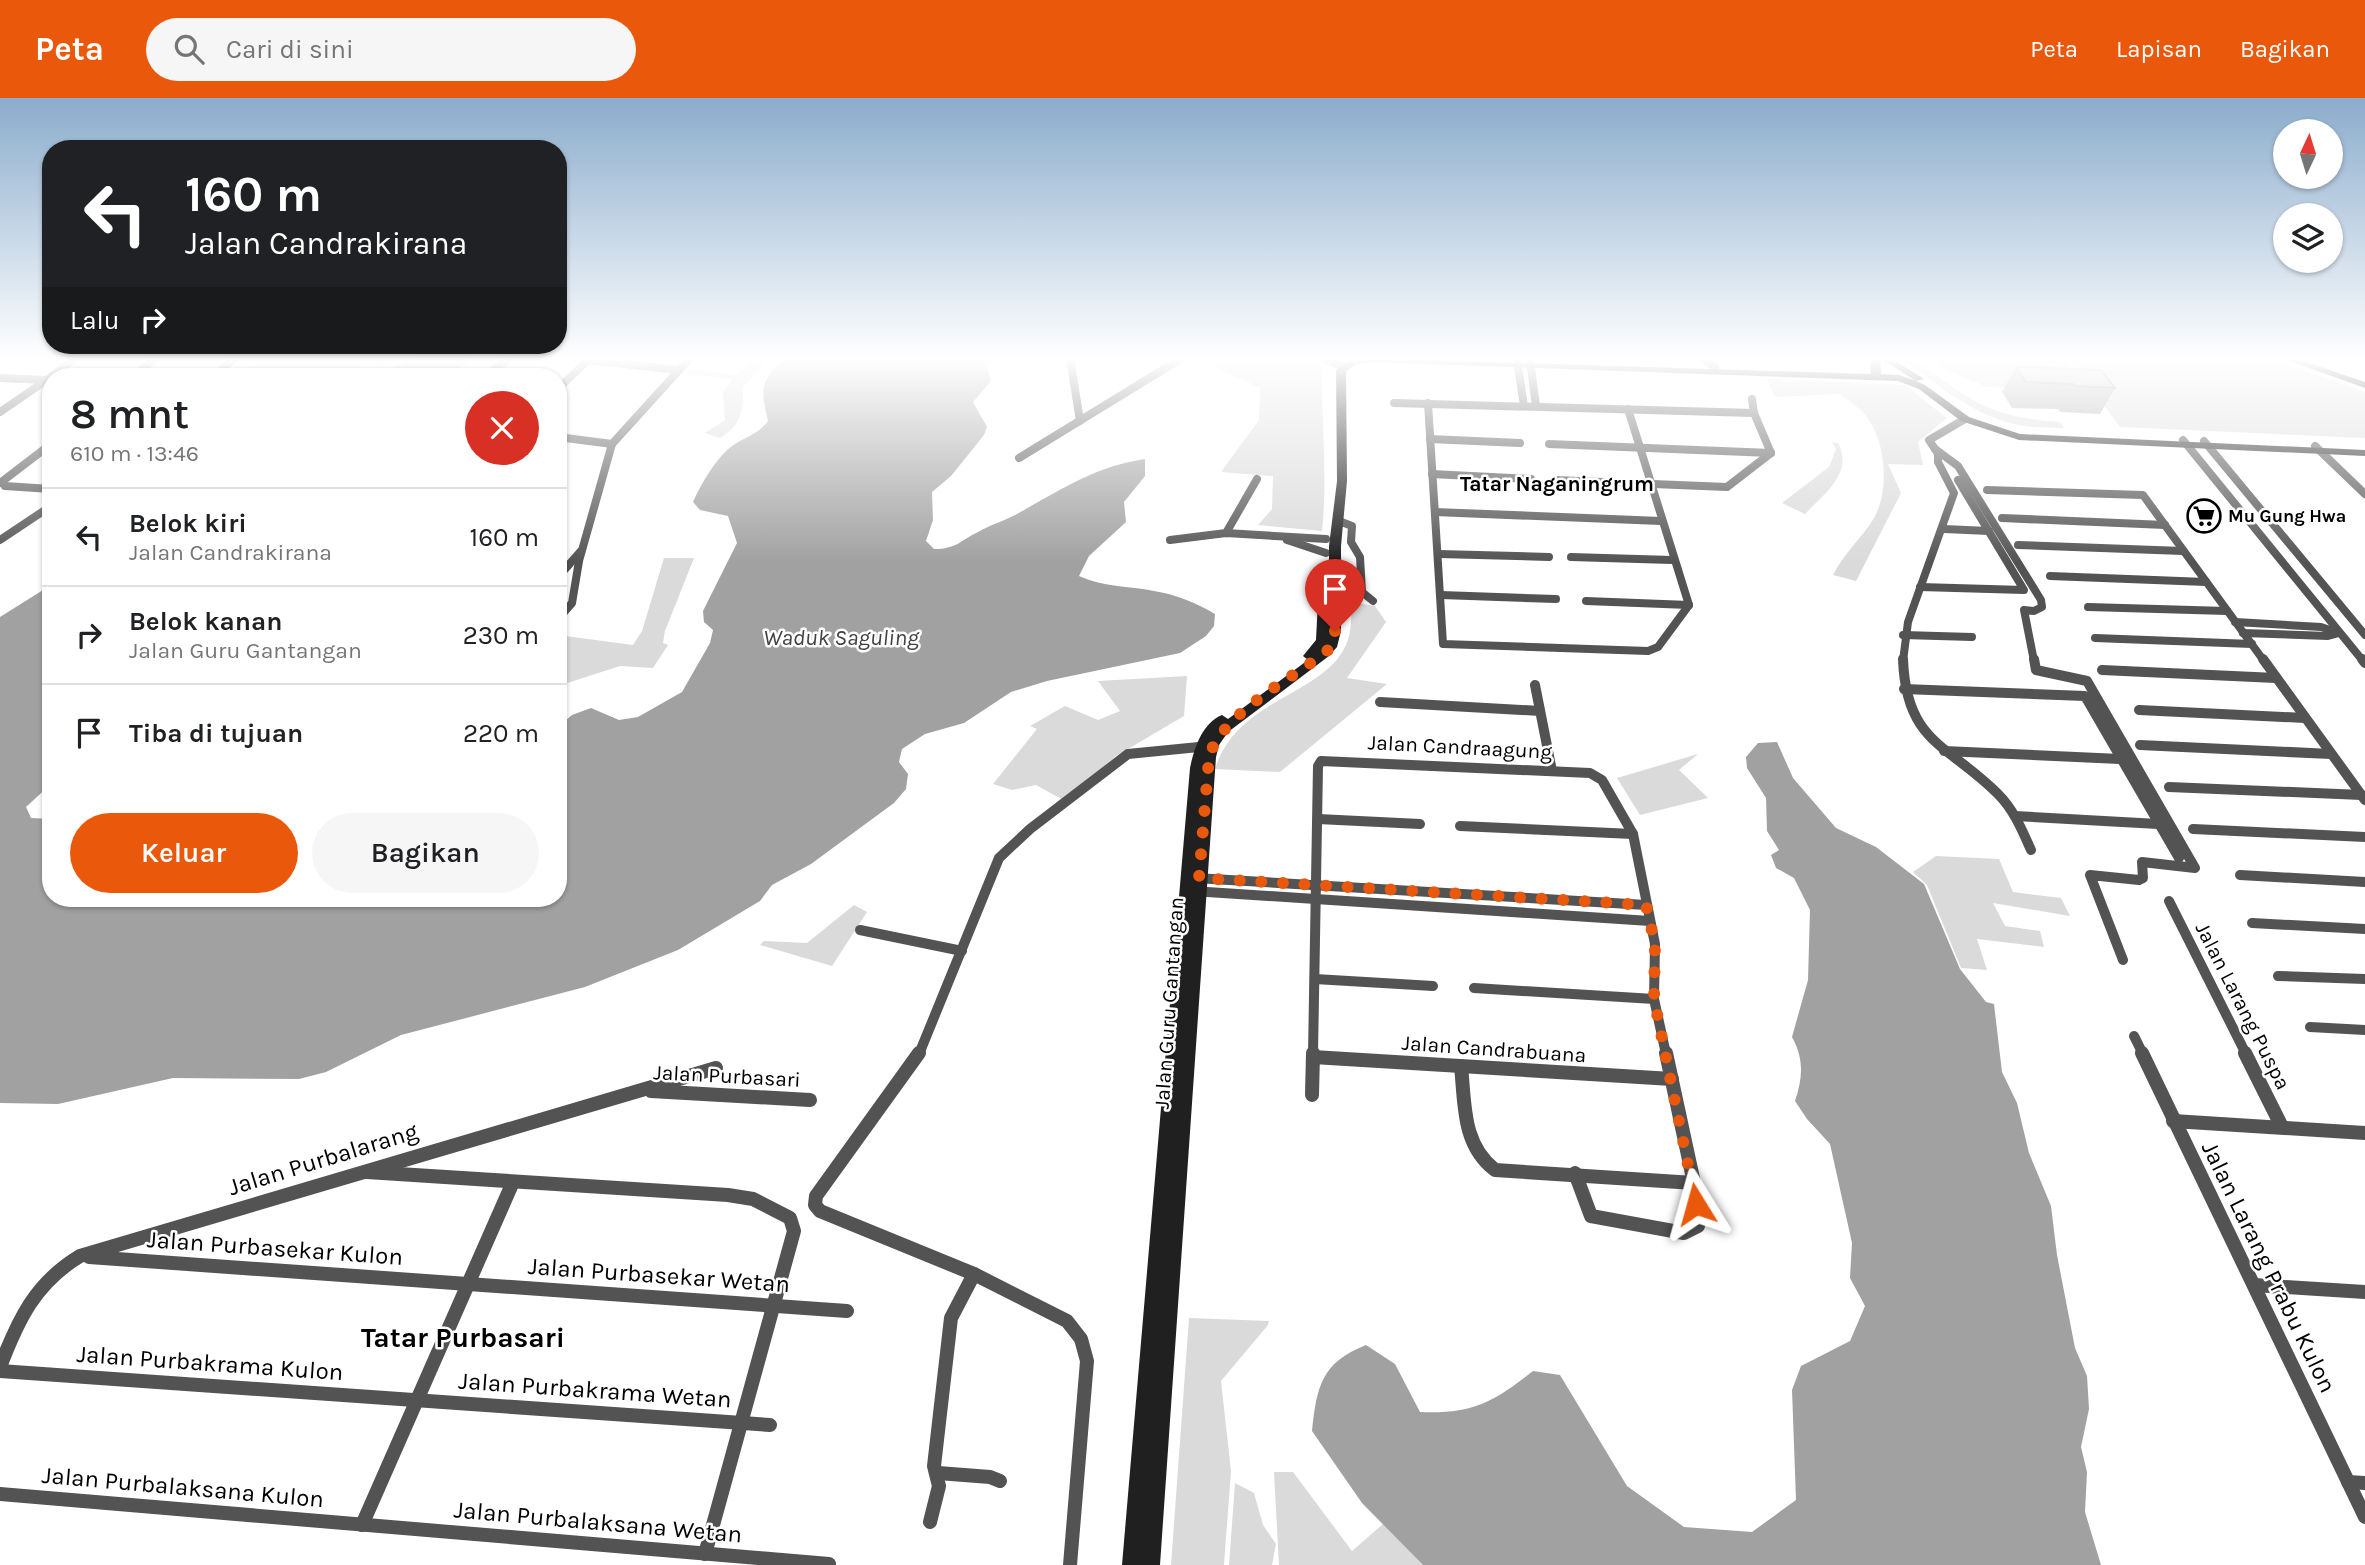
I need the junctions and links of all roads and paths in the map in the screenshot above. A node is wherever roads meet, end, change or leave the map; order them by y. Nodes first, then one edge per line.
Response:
1 (628, 426) edge
2 (1071, 426) edge
3 (1336, 426) edge
4 (1339, 426) edge
5 (1429, 426) edge
6 (1633, 426) edge
7 (1759, 426) edge
8 (1952, 426) edge
9 (1986, 426) edge
10 (567, 438) edge
11 (1430, 439) junction
12 (1520, 443) dead end
13 (612, 444) junction
14 (1549, 444) dead end
15 (2186, 444) junction
16 (2207, 445) junction
17 (1639, 448) junction
18 (2365, 448) edge
19 (2317, 449) junction
20 (42, 451) edge
21 (1937, 451) junction
22 (1771, 453) junction
23 (2365, 453) edge
24 (1020, 458) dead end
25 (1432, 474) junction
26 (1257, 479) dead end
27 (1531, 479) dead end
28 (1555, 480) dead end
29 (1958, 480) junction
30 (1650, 484) junction
31 (2, 485) edge
32 (42, 488) edge
33 (1987, 490) dead end
34 (1954, 493) junction
35 (2365, 494) edge
36 (42, 512) edge
37 (1435, 512) junction
38 (2001, 518) dead end
39 (1339, 521) junction
40 (1661, 521) junction
41 (2165, 525) junction
42 (1944, 529) junction
43 (1989, 531) junction
44 (1226, 533) junction
45 (1278, 536) junction
46 (0, 540) edge
47 (1170, 540) dead end
48 (2018, 545) dead end
49 (1326, 546) junction
50 (583, 549) junction
51 (2183, 551) junction
52 (1439, 554) junction
53 (1549, 557) dead end
54 (1571, 557) dead end
55 (1672, 560) junction
56 (567, 567) edge
57 (2050, 576) dead end
58 (2206, 582) junction
59 (1920, 586) junction
60 (1441, 594) junction
61 (1556, 599) dead end
62 (1373, 601) dead end
63 (1586, 601) dead end
64 (1689, 605) junction
65 (2088, 607) dead end
66 (567, 609) edge
67 (2227, 611) junction
68 (2235, 622) junction
69 (2243, 633) junction
70 (2339, 633) junction
71 (1903, 635) junction
72 (2365, 635) edge
73 (1972, 637) dead end
74 (2095, 638) dead end
75 (2252, 644) junction
76 (2365, 663) edge
77 (2102, 670) dead end
78 (2276, 678) junction
79 (1535, 685) dead end
80 (1904, 689) junction
81 (1380, 702) dead end
82 (2139, 710) dead end
83 (1540, 711) junction
84 (2305, 718) junction
85 (1206, 746) junction
86 (2140, 746) dead end
87 (1944, 751) junction
88 (2332, 754) junction
89 (2120, 759) junction
90 (1552, 771) junction
91 (2169, 787) dead end
92 (2363, 797) edge
93 (2015, 816) junction
94 (1318, 819) junction
95 (1420, 824) dead end
96 (2158, 824) junction
97 (1460, 826) dead end
98 (2193, 829) dead end
99 (1633, 834) junction
100 (2365, 837) edge
101 (2031, 850) dead end
102 (2179, 858) dead end
103 (2240, 875) dead end
104 (2365, 882) edge
105 (1193, 885) junction
106 (1317, 885) junction
107 (1445, 892) junction
108 (1317, 899) junction
109 (2169, 901) dead end
110 (1646, 905) junction
111 (1447, 907) junction
112 (1650, 921) junction
113 (2252, 923) dead end
114 (2365, 929) edge
115 (860, 930) dead end
116 (962, 951) junction
117 (2123, 960) dead end
118 (2278, 976) dead end
119 (1315, 979) junction
120 (2365, 979) edge
121 (1433, 986) dead end
122 (1474, 988) dead end
123 (1654, 999) junction
124 (2310, 1027) dead end
125 (2365, 1030) edge
126 (2134, 1036) dead end
127 (1313, 1057) junction
128 (1461, 1066) junction
129 (716, 1068) dead end
130 (1672, 1079) junction
131 (641, 1090) junction
132 (1312, 1096) dead end
133 (810, 1100) dead end
134 (2173, 1121) junction
135 (2282, 1127) junction
136 (2365, 1133) edge
137 (357, 1172) junction
138 (1575, 1173) junction
139 (513, 1182) junction
140 (1694, 1182) junction
141 (80, 1256) junction
142 (974, 1274) junction
143 (468, 1284) junction
144 (2254, 1285) junction
145 (2365, 1292) edge
146 (774, 1306) junction
147 (847, 1311) dead end
148 (0, 1369) edge
149 (417, 1400) junction
150 (741, 1423) junction
151 (770, 1425) dead end
152 (938, 1473) junction
153 (1000, 1481) dead end
154 (2348, 1482) junction
155 (2365, 1483) edge
156 (0, 1494) edge
157 (2365, 1517) edge
158 (930, 1522) dead end
159 (362, 1525) junction
160 (705, 1554) junction
161 (829, 1564) edge
162 (1070, 1565) edge
163 (1132, 1565) edge
164 (1150, 1565) edge

1 - 13 street
2 - 24 street
3 - 49 street
4 - 39 street
5 - 11 street
6 - 17 street
7 - 22 street
8 - 21 street
9 - 15 street
10 - 13 street
11 - 12 street
11 - 25 street
13 - 50 street
14 - 17 street
15 - 16 street
15 - 70 street
16 - 19 street
16 - 72 street
17 - 22 street
17 - 30 street
18 - 19 street
19 - 23 street
19 - 35 street
20 - 31 street
21 - 29 street
21 - 34 street
21 - 117 street
22 - 30 street
25 - 27 street
25 - 37 street
26 - 44 street
28 - 30 street
29 - 34 street
29 - 43 street
30 - 40 street
31 - 32 street
33 - 41 street
34 - 42 street
36 - 46 street
37 - 40 street
37 - 52 street
38 - 41 street
39 - 62 street
39 - 85 street
40 - 55 street
41 - 51 street
42 - 43 street
42 - 59 street
43 - 59 street
44 - 45 street
44 - 47 street
45 - 49 street
45 - 49 street
48 - 51 street
49 - 85 street
50 - 56 street
50 - 66 street
51 - 58 street
52 - 53 street
52 - 60 street
54 - 55 street
55 - 64 street
57 - 58 street
58 - 67 street
59 - 71 street
60 - 61 street
60 - 64 street
63 - 64 street
65 - 67 street
67 - 68 street
68 - 69 street
68 - 70 street
69 - 70 street
69 - 75 street
70 - 76 street
71 - 73 street
71 - 80 street
74 - 75 street
75 - 78 street
77 - 78 street
78 - 84 street
79 - 83 street
80 - 87 street
80 - 89 street
81 - 83 street
82 - 84 street
83 - 90 street
84 - 88 street
85 - 105 street, Jalan Guru Gantangan
85 - 116 street
86 - 88 street
87 - 89 street
87 - 93 street
88 - 92 street
89 - 96 street
90 - 94 street, Jalan Candraagung
90 - 99 street, Jalan Candraagung
91 - 92 street
93 - 96 street
93 - 101 street
94 - 95 street
94 - 106 street
96 - 102 street
97 - 99 street
98 - 100 street
99 - 110 street
103 - 104 street
105 - 106 street
105 - 108 street
105 - 163 street, Jalan Guru Gantangan
105 - 164 street, Jalan Guru Gantangan
106 - 107 street
106 - 108 street
107 - 110 street
107 - 111 street
108 - 111 street
108 - 119 street
109 - 135 street, Jalan Larang Puspa
110 - 112 street
111 - 112 street
112 - 123 street
113 - 114 street
115 - 116 street
116 - 142 street
118 - 120 street
119 - 121 street
119 - 127 street
122 - 123 street
123 - 130 street
124 - 125 street
126 - 134 street, Jalan Larang Prabu Kulon
127 - 128 street, Jalan Candrabuana
127 - 132 street
128 - 130 street, Jalan Candrabuana
128 - 138 street
129 - 131 street, Jalan Purbalarang
130 - 140 street
131 - 133 street, Jalan Purbasari
131 - 137 street, Jalan Purbalarang
134 - 135 street
134 - 144 street, Jalan Larang Prabu Kulon
135 - 136 street
137 - 139 street
137 - 141 street, Jalan Purbalarang
138 - 140 street
138 - 140 street
139 - 143 street
139 - 146 street
141 - 143 street, Jalan Purbasekar Kulon
141 - 148 street, Jalan Purbalarang
142 - 152 street
142 - 162 street
143 - 146 street, Jalan Purbasekar Wetan
143 - 149 street
144 - 145 street
144 - 154 street, Jalan Larang Prabu Kulon
146 - 147 street, Jalan Purbasekar Wetan
146 - 150 street
148 - 149 street, Jalan Purbakrama Kulon
149 - 150 street, Jalan Purbakrama Wetan
149 - 159 street
150 - 151 street, Jalan Purbakrama Wetan
150 - 160 street
152 - 153 street
152 - 158 street
154 - 155 street
154 - 157 street, Jalan Larang Prabu Kulon
156 - 159 street, Jalan Purbalaksana Kulon
159 - 160 street, Jalan Purbalaksana Wetan
160 - 161 street, Jalan Purbalaksana Wetan

